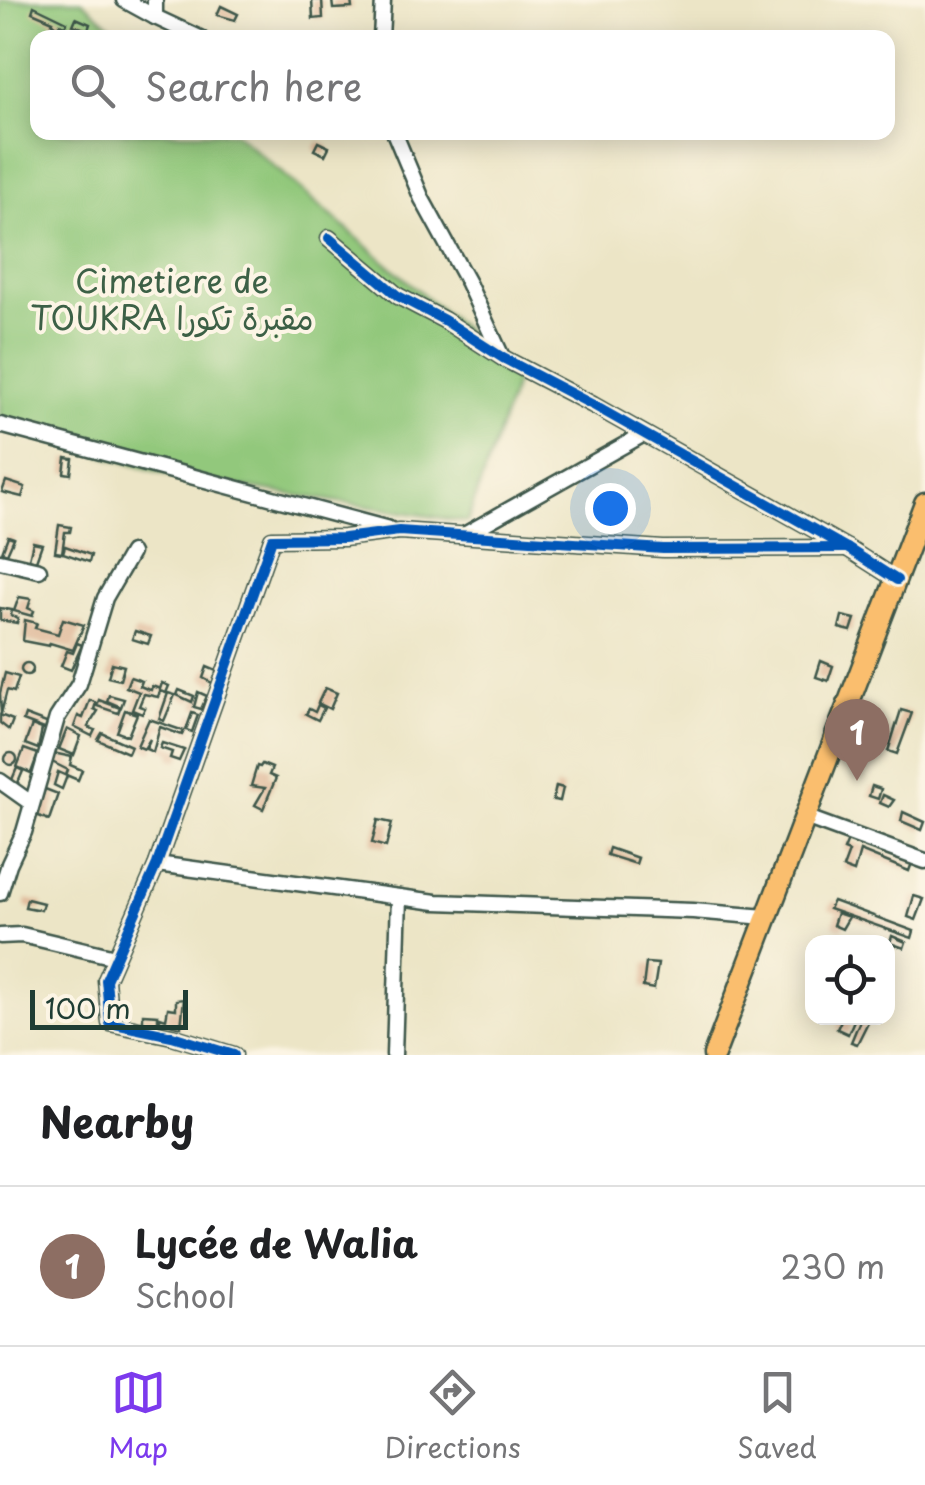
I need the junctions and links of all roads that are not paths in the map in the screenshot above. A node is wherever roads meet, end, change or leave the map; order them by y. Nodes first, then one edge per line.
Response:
1 (124, 0) edge
2 (155, 0) edge
3 (384, 0) edge
4 (155, 18) junction
5 (182, 30) edge
6 (382, 30) edge
7 (397, 140) edge
8 (328, 238) dead end
9 (502, 358) junction
10 (0, 425) edge
11 (644, 434) junction
12 (925, 503) edge
13 (400, 532) junction
14 (464, 536) junction
15 (847, 548) junction
16 (130, 554) dead end
17 (0, 561) edge
18 (38, 570) dead end
19 (897, 580) junction
20 (0, 781) edge
21 (31, 803) junction
22 (805, 818) junction
23 (925, 860) edge
24 (157, 864) junction
25 (0, 893) edge
26 (399, 897) junction
27 (766, 916) junction
28 (0, 936) edge
29 (115, 957) junction
30 (234, 1055) edge
31 (394, 1055) edge
32 (714, 1055) edge

1 - 4 street
2 - 4 street
3 - 6 street
4 - 5 street
7 - 9 street
8 - 9 street
9 - 11 street
10 - 13 street
11 - 14 street
11 - 15 street
12 - 19 highway
13 - 14 street
13 - 24 street
14 - 15 street
15 - 19 street
16 - 21 street
17 - 18 street
19 - 22 highway
20 - 21 street
21 - 25 street
22 - 23 street
22 - 27 highway
24 - 26 street
24 - 29 street
26 - 27 street
26 - 31 street
27 - 32 highway
28 - 29 street
29 - 30 street

